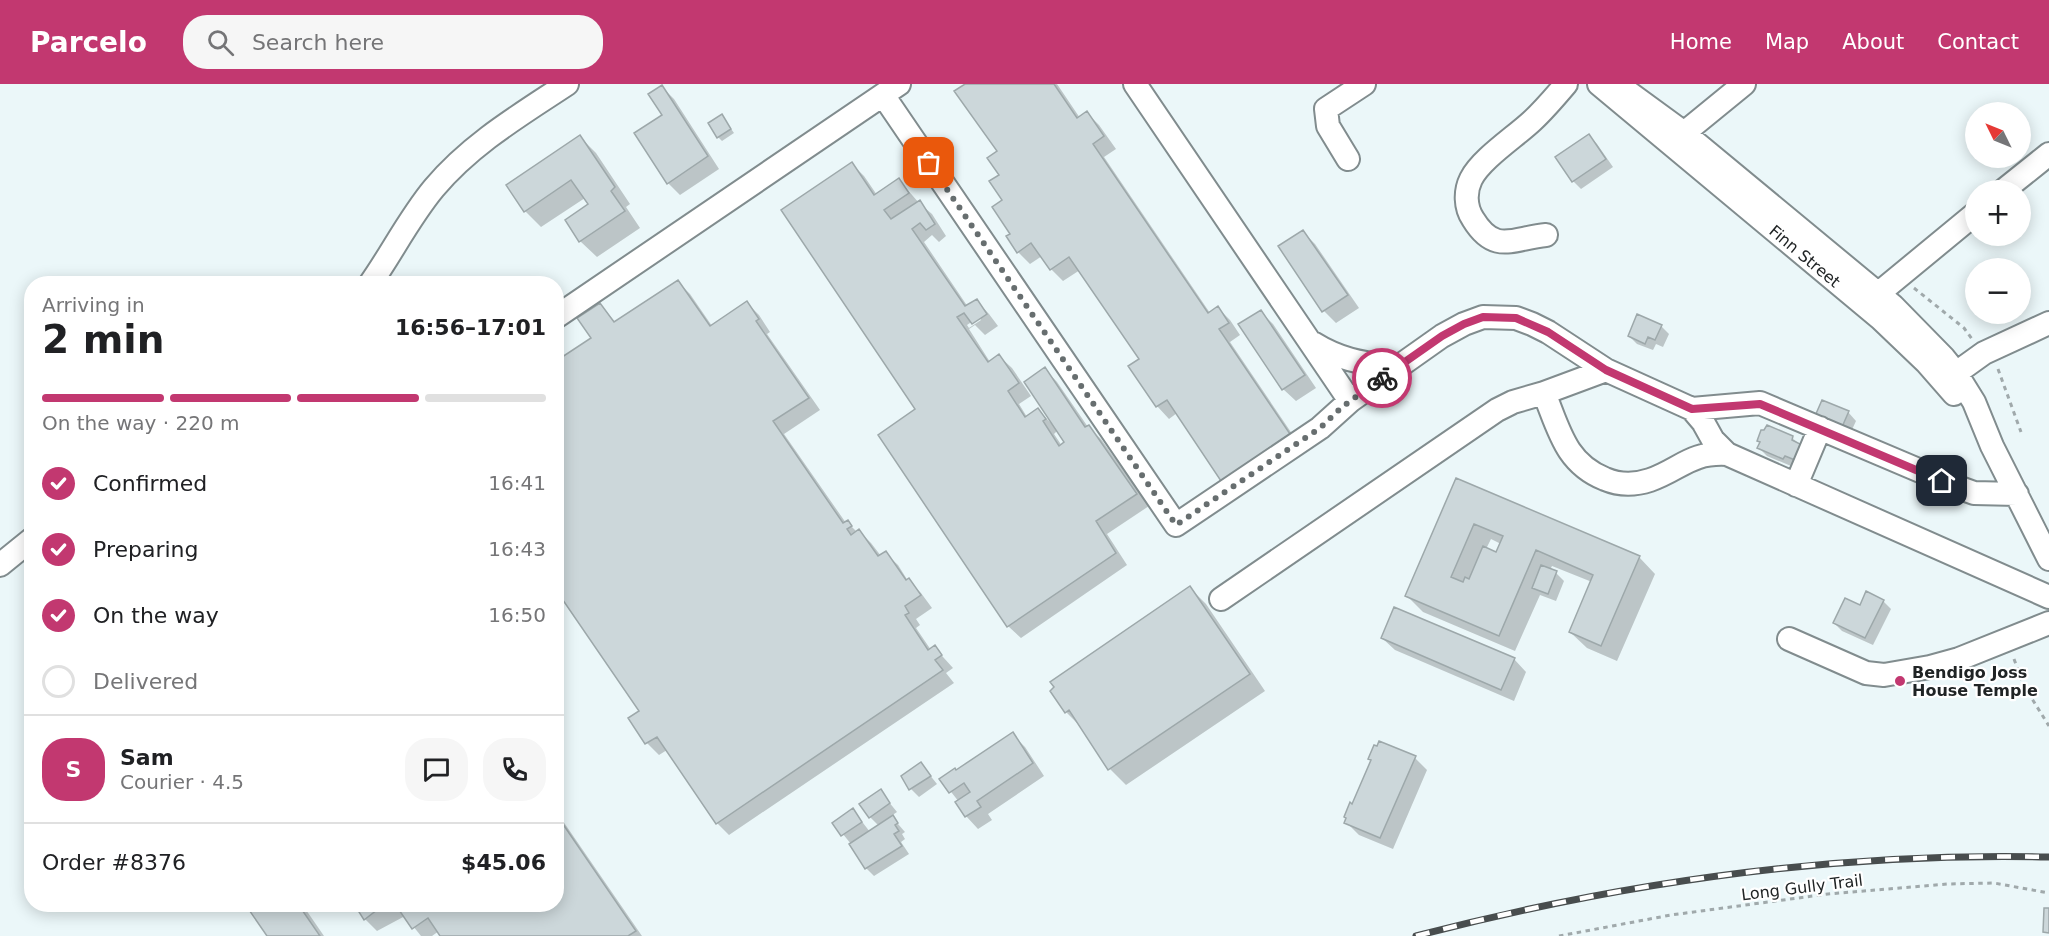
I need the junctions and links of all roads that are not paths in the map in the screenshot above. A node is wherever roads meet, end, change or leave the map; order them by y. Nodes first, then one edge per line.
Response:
1 (567, 84) edge
2 (1135, 84) edge
3 (1364, 84) edge
4 (1566, 84) edge
5 (1599, 84) edge
6 (1617, 84) edge
7 (1744, 84) edge
8 (891, 89) edge
9 (1678, 140) junction
10 (2049, 154) edge
11 (1348, 159) dead end
12 (2016, 180) edge
13 (1965, 222) edge
14 (1546, 235) dead end
15 (375, 276) edge
16 (1871, 299) junction
17 (564, 312) edge
18 (2049, 323) edge
19 (1309, 340) junction
20 (1397, 368) junction
21 (1606, 370) junction
22 (1950, 377) junction
23 (1544, 393) junction
24 (1350, 401) junction
25 (1692, 409) junction
26 (1820, 428) junction
27 (1727, 454) junction
28 (1796, 484) junction
29 (2017, 494) junction
30 (24, 546) edge
31 (2049, 559) edge
32 (0, 565) edge
33 (2049, 597) edge
34 (1221, 599) dead end
35 (2049, 623) edge
36 (1789, 639) dead end

1 - 15 street
2 - 19 street
3 - 11 street
4 - 14 street
5 - 9 street, Finn Street
6 - 9 street, Finn Street
7 - 9 street
8 - 17 street
8 - 24 street
9 - 16 street, Finn Street
10 - 12 street
13 - 16 street
16 - 22 street, Finn Street
18 - 22 street
19 - 20 street
19 - 24 street
20 - 21 street
20 - 24 street
21 - 23 street
21 - 25 street
22 - 29 street, Finn Street
23 - 27 street
23 - 34 street
25 - 26 street
25 - 27 street
26 - 28 street
26 - 29 street
27 - 28 street
28 - 33 street
29 - 31 street, Finn Street
30 - 32 street
35 - 36 street

